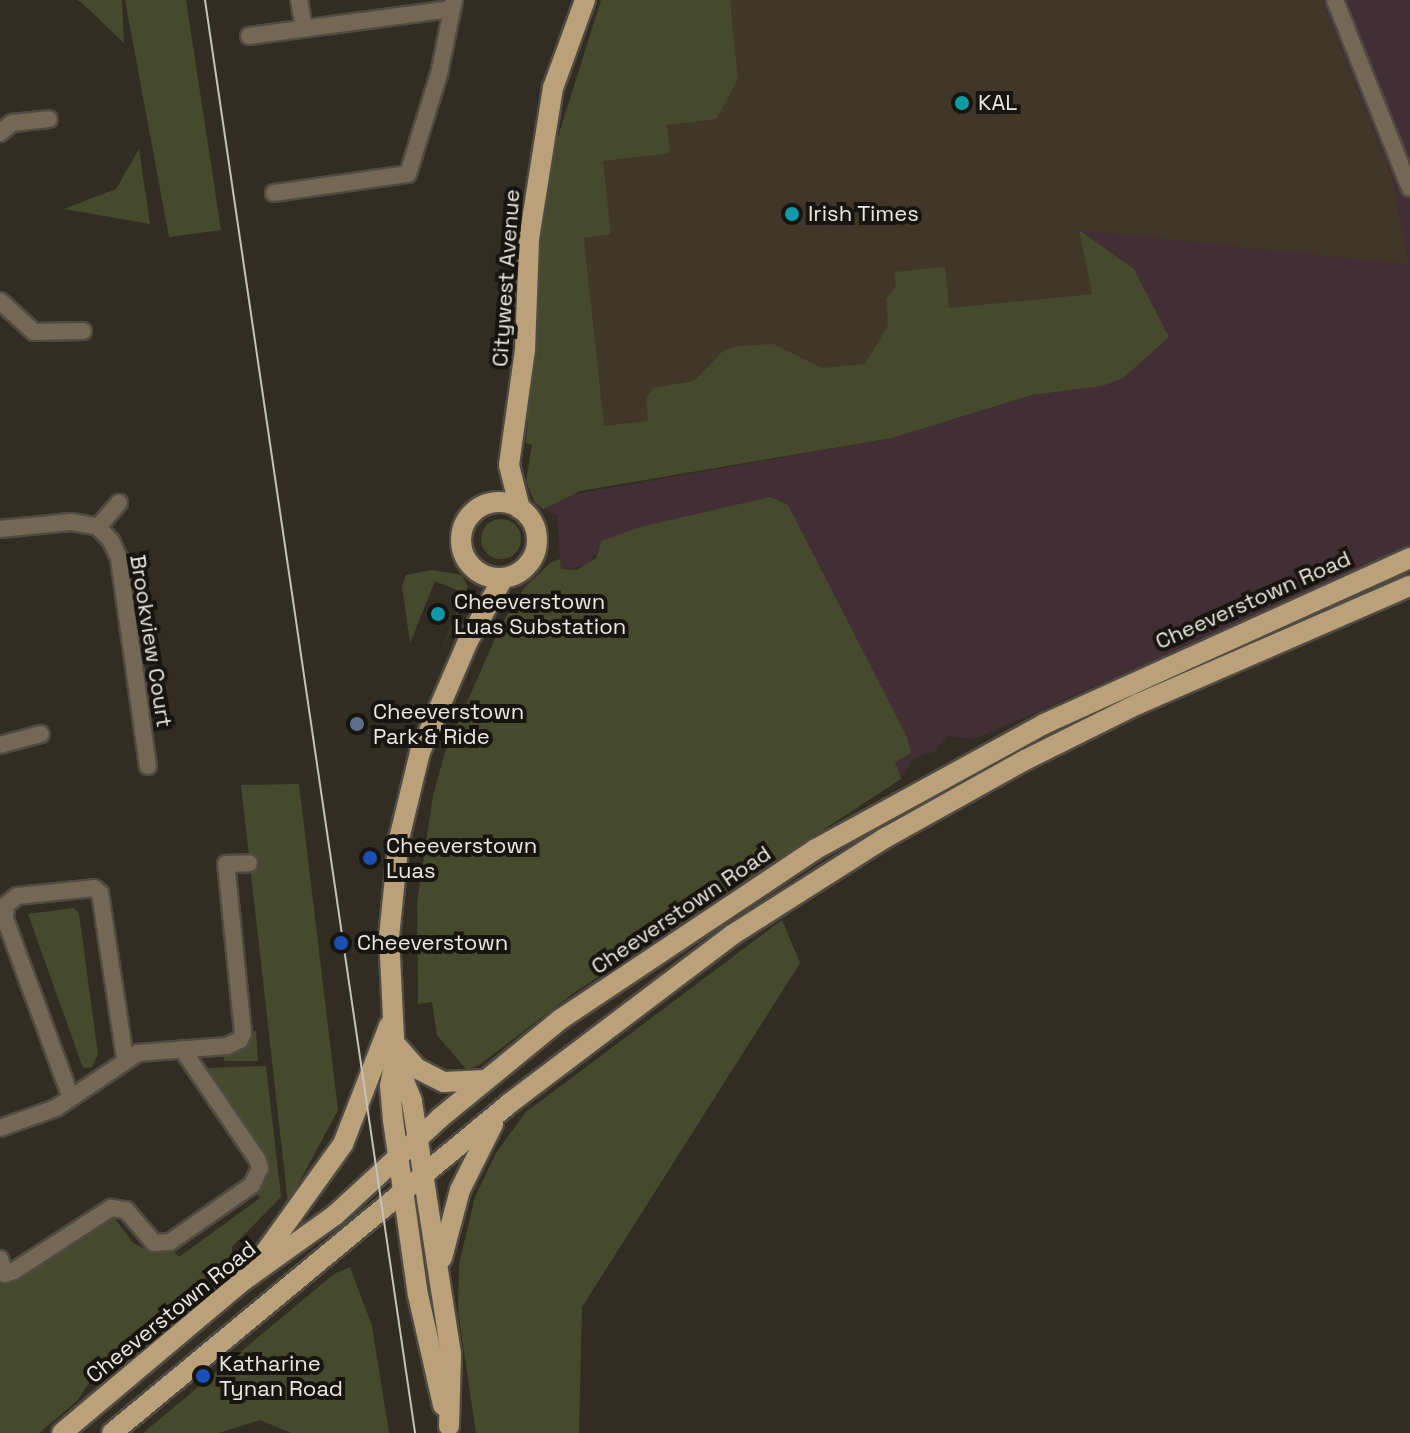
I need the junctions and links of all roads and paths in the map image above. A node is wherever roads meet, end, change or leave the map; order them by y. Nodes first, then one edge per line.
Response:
1 (299, 0) edge
2 (1335, 0) edge
3 (584, 1) edge
4 (453, 5) edge
5 (304, 28) junction
6 (249, 36) dead end
7 (49, 119) dead end
8 (0, 133) edge
9 (1410, 188) edge
10 (274, 193) dead end
11 (0, 301) edge
12 (83, 331) dead end
13 (509, 465) junction
14 (119, 503) dead end
15 (488, 504) junction
16 (520, 509) junction
17 (98, 527) junction
18 (0, 529) edge
19 (1410, 558) edge
20 (473, 567) junction
21 (503, 578) junction
22 (1410, 586) edge
23 (485, 607) junction
24 (41, 734) dead end
25 (0, 745) edge
26 (148, 766) dead end
27 (249, 863) dead end
28 (393, 1040) junction
29 (182, 1049) junction
30 (125, 1058) junction
31 (486, 1080) junction
32 (71, 1098) junction
33 (501, 1110) junction
34 (0, 1128) edge
35 (418, 1137) junction
36 (399, 1157) junction
37 (424, 1177) junction
38 (404, 1194) junction
39 (2, 1270) edge
40 (439, 1275) junction
41 (244, 1280) junction
42 (449, 1429) edge
43 (62, 1433) edge
44 (112, 1433) edge

1 - 5 street
2 - 9 street
3 - 13 main road, Citywest Avenue
4 - 5 street
4 - 10 street
5 - 6 street
7 - 8 street
11 - 12 street
13 - 15 main road, Citywest Avenue
13 - 16 main road, Citywest Avenue
14 - 17 street
15 - 16 main road
15 - 20 main road
16 - 21 main road
17 - 18 street
17 - 26 street, Brookview Court
19 - 31 main road, Cheeverstown Road
20 - 21 main road
20 - 23 main road
21 - 23 main road
22 - 33 main road
23 - 28 main road
24 - 25 street
27 - 29 street
28 - 31 main road
28 - 35 main road
28 - 36 main road
28 - 41 main road
29 - 30 street
29 - 39 street
30 - 32 street
30 - 32 street
31 - 35 main road, Cheeverstown Road
32 - 34 street
33 - 37 main road
33 - 40 main road
35 - 36 main road, Cheeverstown Road
35 - 37 main road
36 - 38 main road
36 - 41 main road, Cheeverstown Road
37 - 38 main road
37 - 40 main road
38 - 42 main road
38 - 44 main road
40 - 42 main road
41 - 43 main road, Cheeverstown Road

